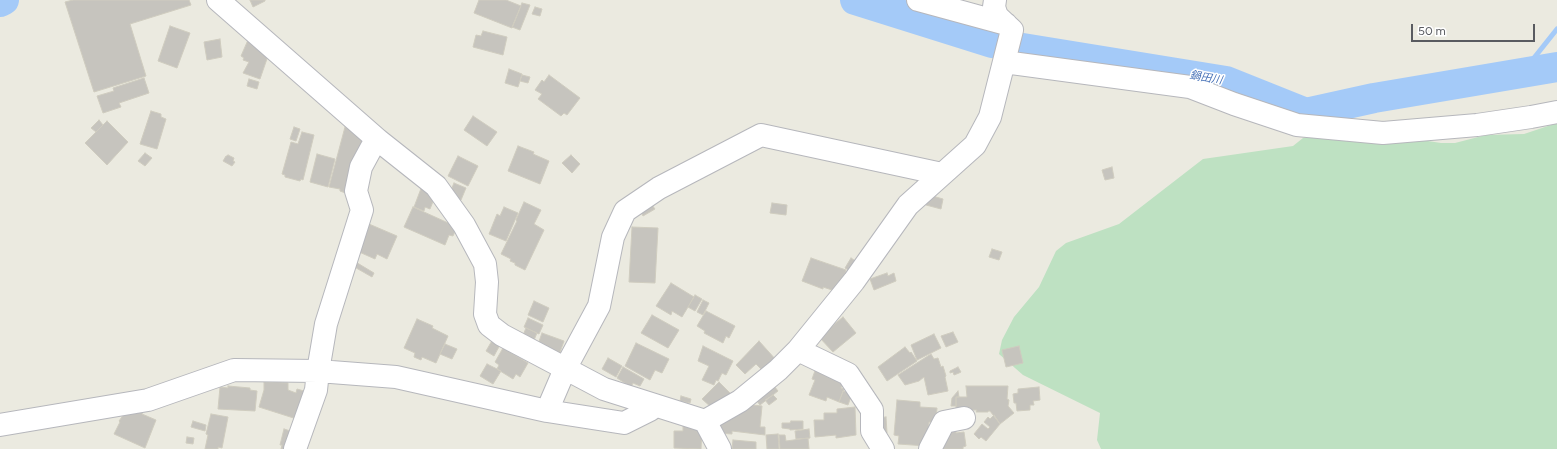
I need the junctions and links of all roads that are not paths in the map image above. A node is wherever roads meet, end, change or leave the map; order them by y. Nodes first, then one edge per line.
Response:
1 (218, 0) edge
2 (918, 0) edge
3 (995, 0) edge
4 (1009, 27) junction
5 (1005, 60) junction
6 (1557, 112) edge
7 (378, 140) junction
8 (942, 174) junction
9 (798, 350) junction
10 (565, 369) junction
11 (318, 371) junction
12 (651, 404) junction
13 (548, 411) junction
14 (964, 418) dead end
15 (705, 421) junction
16 (0, 425) edge
17 (295, 449) edge
18 (720, 449) edge
19 (883, 449) edge
20 (930, 449) edge

1 - 7 street
2 - 4 street
3 - 4 street
4 - 5 street
5 - 6 street
5 - 8 street
7 - 10 street
7 - 11 street
8 - 9 street
8 - 10 street
9 - 15 street
9 - 19 street
10 - 12 street
10 - 13 street
11 - 13 street
11 - 16 street
11 - 17 street
12 - 13 street
12 - 15 street
14 - 20 street
15 - 18 street

